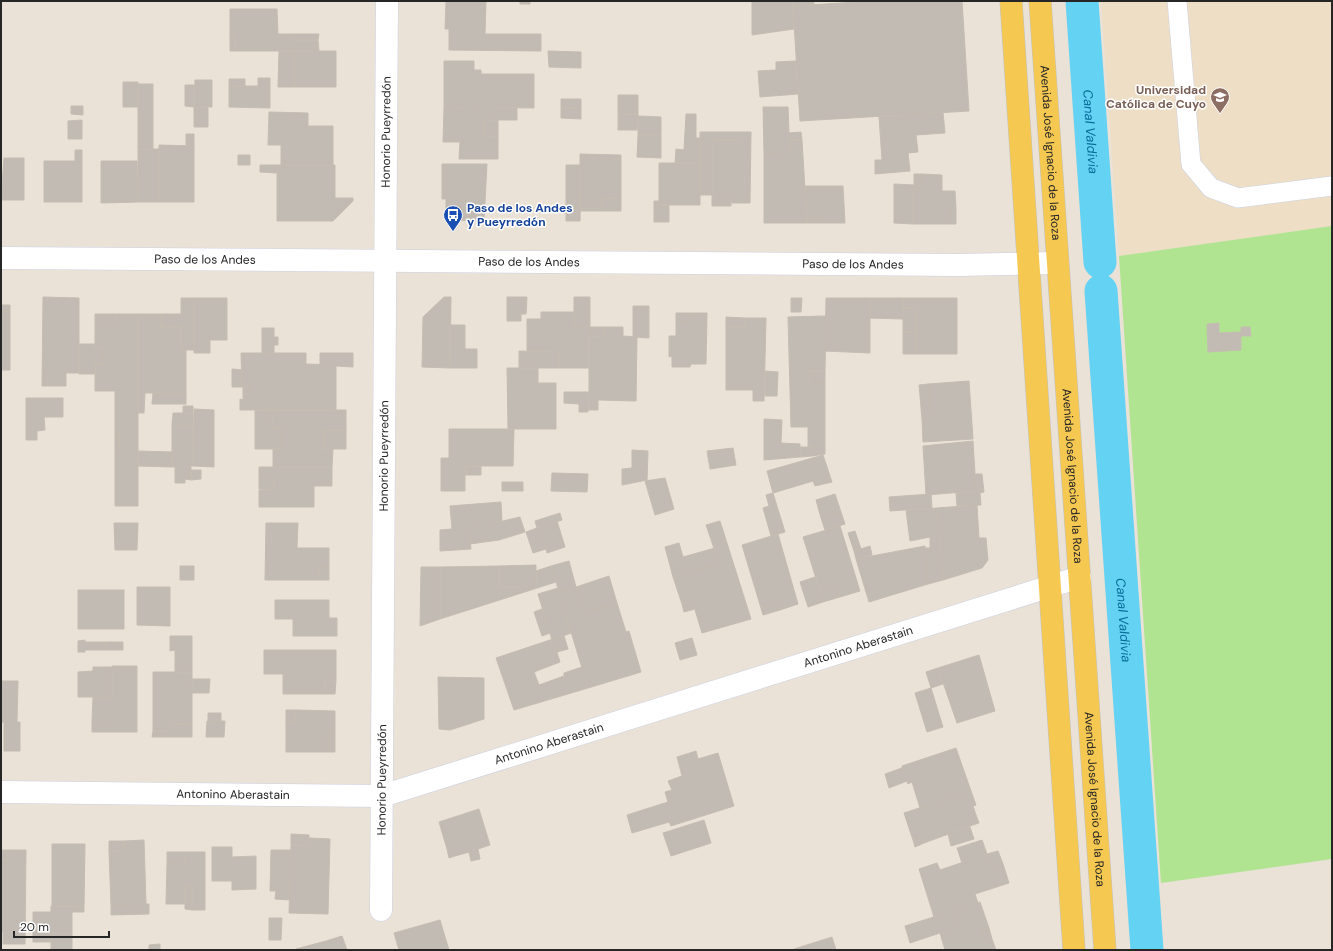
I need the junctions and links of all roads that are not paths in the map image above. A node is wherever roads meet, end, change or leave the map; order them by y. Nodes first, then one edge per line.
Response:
1 (388, 1) edge
2 (1011, 1) edge
3 (1040, 1) edge
4 (1177, 1) edge
5 (1332, 186) edge
6 (1, 258) edge
7 (386, 260) junction
8 (1057, 262) junction
9 (1027, 264) junction
10 (1080, 577) junction
11 (1049, 586) junction
12 (1, 792) edge
13 (382, 796) junction
14 (381, 910) dead end
15 (1074, 950) edge
16 (1105, 950) edge

1 - 7 street, Honorio Pueyrredón
2 - 9 main road
3 - 8 main road, Avenida José Ignacio de la Roza
4 - 5 lane
6 - 7 street, Paso de los Andes
7 - 9 street, Paso de los Andes
7 - 13 street, Honorio Pueyrredón
8 - 9 street, Paso de los Andes
8 - 10 main road, Avenida José Ignacio de la Roza
9 - 11 main road
10 - 11 street, Antonino Aberastain
10 - 16 main road, Avenida José Ignacio de la Roza
11 - 13 street, Antonino Aberastain
11 - 15 main road
12 - 13 street, Antonino Aberastain
13 - 14 street, Honorio Pueyrredón

